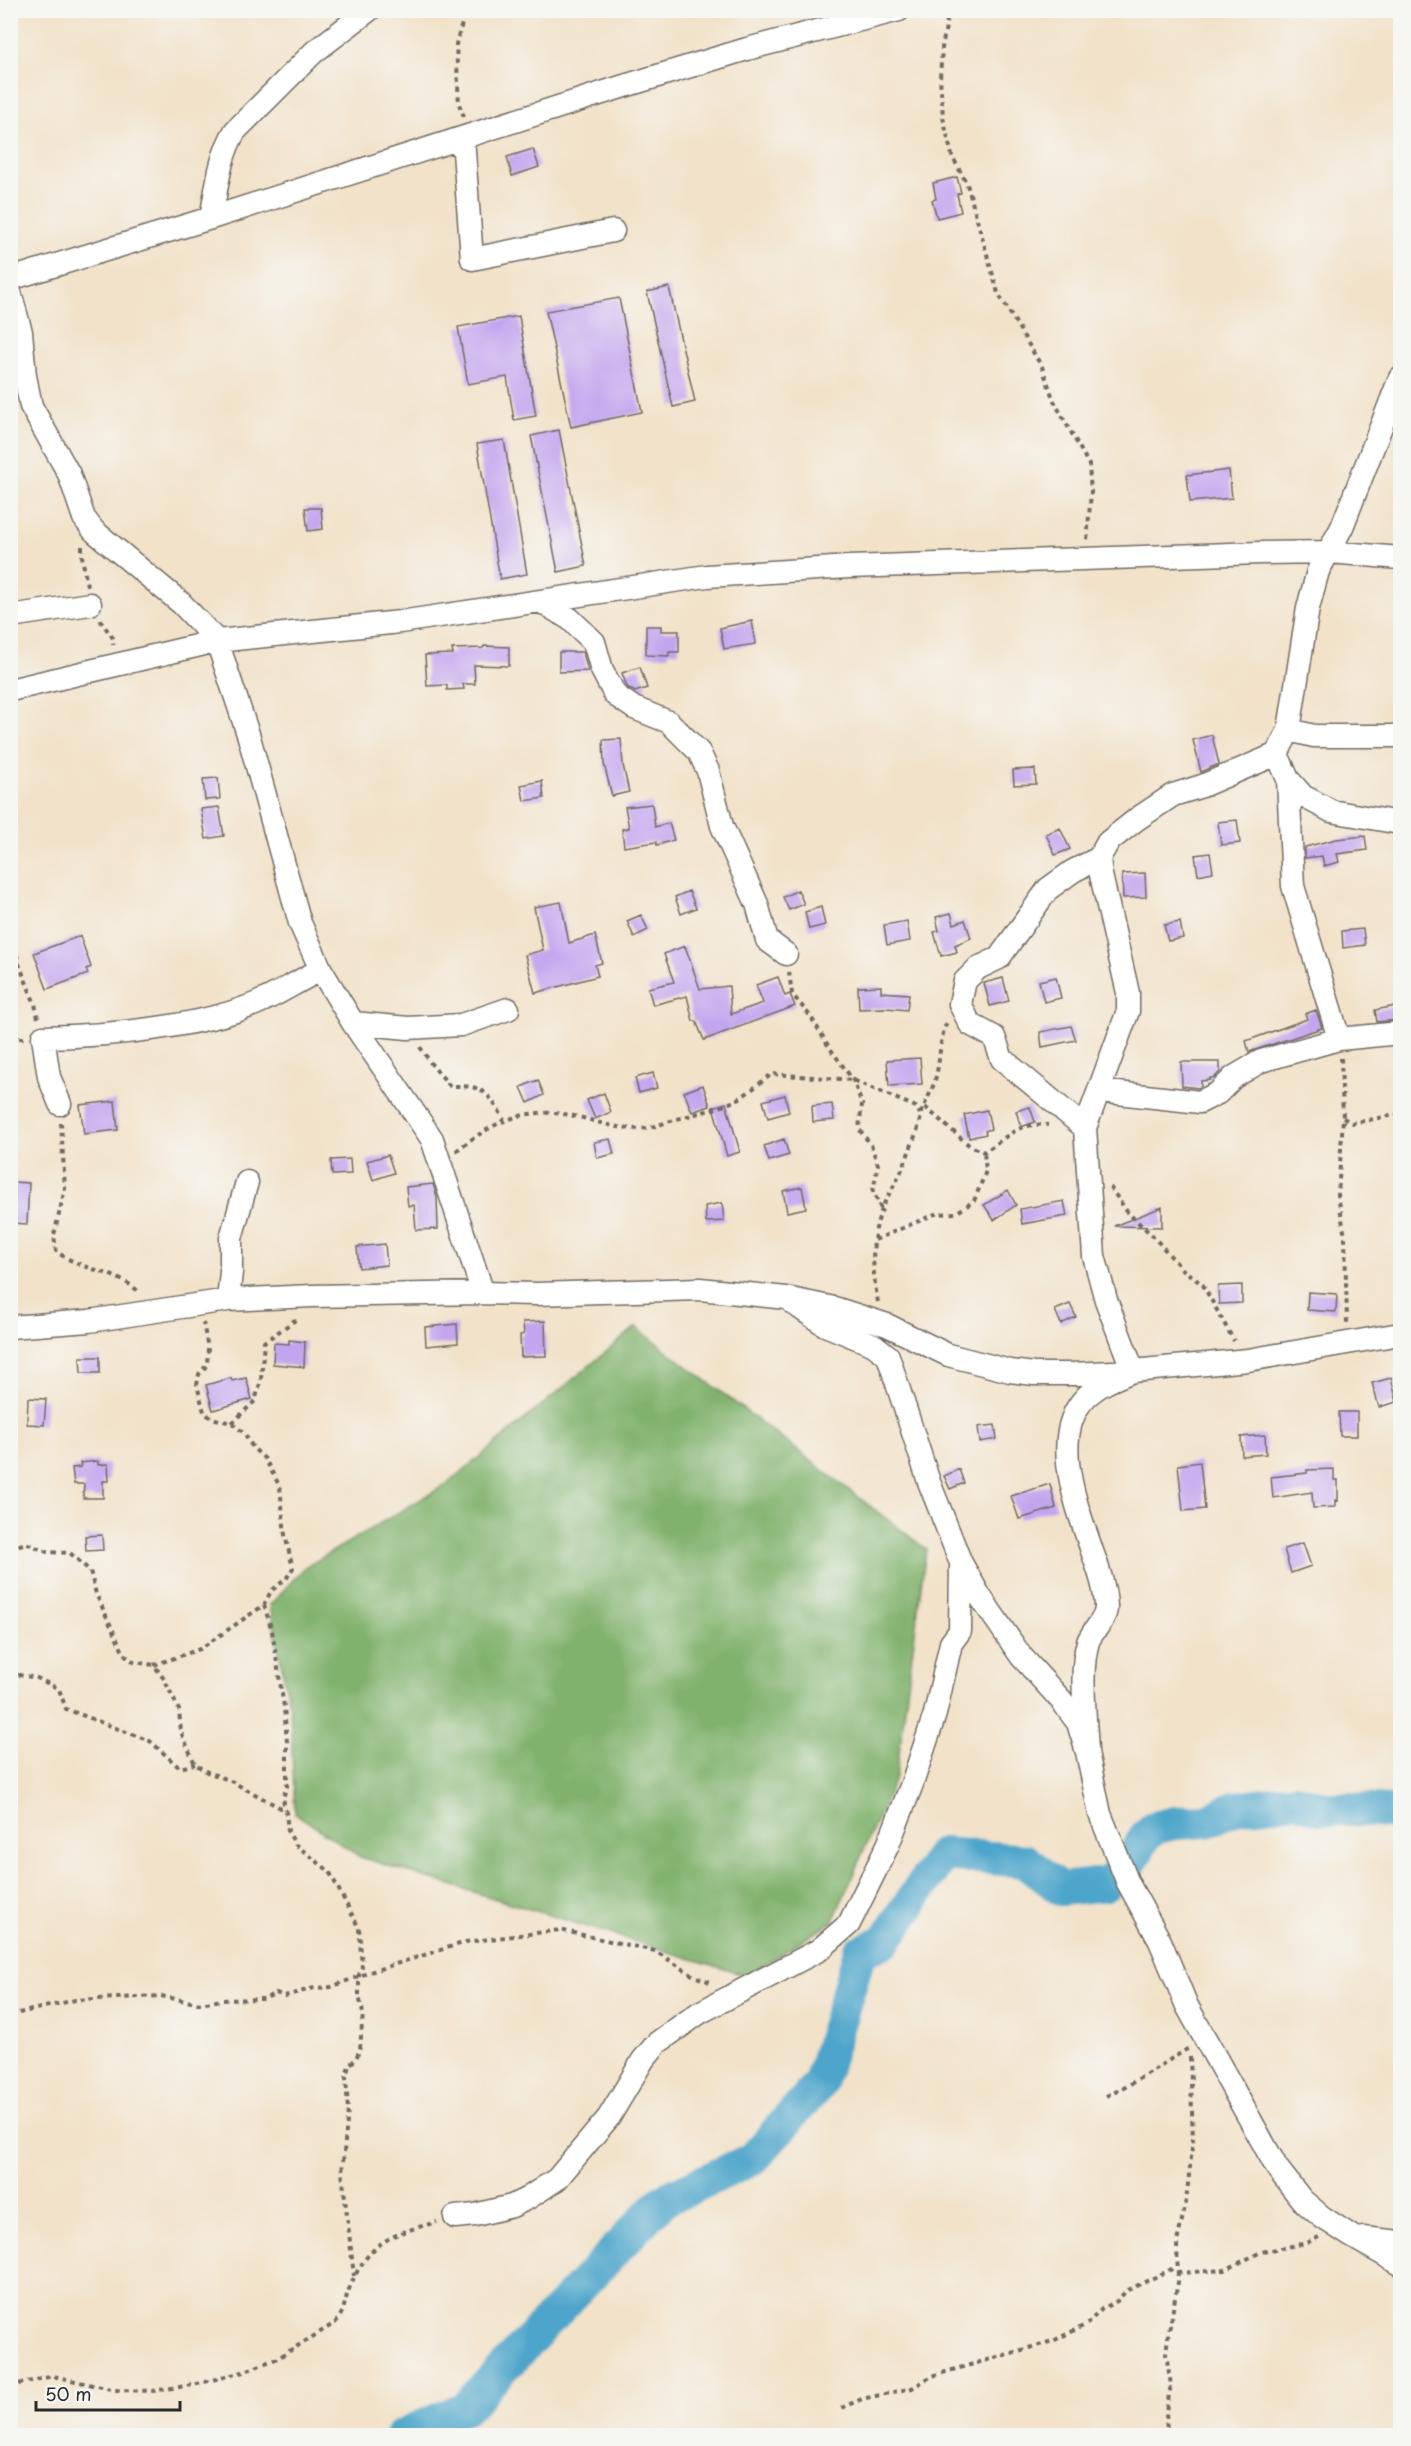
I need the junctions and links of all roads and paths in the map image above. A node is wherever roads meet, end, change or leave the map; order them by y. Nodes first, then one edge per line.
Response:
1 (369, 10) edge
2 (465, 10) edge
3 (899, 10) edge
4 (949, 10) edge
5 (463, 138) junction
6 (212, 218) junction
7 (614, 231) dead end
8 (10, 279) edge
9 (10, 292) edge
10 (1401, 378) edge
11 (1330, 552) junction
12 (1401, 558) edge
13 (1086, 559) junction
14 (540, 601) junction
15 (90, 604) dead end
16 (10, 616) edge
17 (217, 641) junction
18 (10, 690) edge
19 (1289, 730) junction
20 (1401, 736) edge
21 (1277, 754) junction
22 (1288, 779) junction
23 (1401, 823) edge
24 (1100, 858) junction
25 (10, 928) edge
26 (786, 954) joint
27 (321, 970) junction
28 (960, 1004) junction
29 (508, 1009) dead end
30 (353, 1023) junction
31 (408, 1028) junction
32 (1401, 1033) edge
33 (43, 1037) junction
34 (10, 1038) edge
35 (1339, 1039) junction
36 (853, 1080) junction
37 (1099, 1091) junction
38 (60, 1104) joint
39 (925, 1107) junction
40 (920, 1114) junction
41 (1401, 1114) edge
42 (1342, 1118) junction
43 (504, 1119) junction
44 (1085, 1128) junction
45 (984, 1152) junction
46 (441, 1162) junction
47 (1090, 1169) junction
48 (247, 1182) dead end
49 (881, 1210) junction
50 (874, 1240) junction
51 (483, 1293) junction
52 (312, 1296) junction
53 (786, 1298) junction
54 (228, 1300) junction
55 (201, 1304) junction
56 (156, 1310) junction
57 (887, 1325) junction
58 (10, 1327) edge
59 (1401, 1335) edge
60 (1347, 1344) junction
61 (1248, 1360) junction
62 (1133, 1371) junction
63 (232, 1423) junction
64 (10, 1548) edge
65 (961, 1563) junction
66 (264, 1605) junction
67 (960, 1631) junction
68 (1004, 1631) junction
69 (154, 1665) junction
70 (10, 1679) edge
71 (1087, 1752) junction
72 (195, 1764) junction
73 (286, 1811) junction
74 (359, 1976) junction
75 (743, 1992) junction
76 (10, 2015) edge
77 (1106, 2096) dead end
78 (455, 2217) joint
79 (1345, 2232) junction
80 (1401, 2242) edge
81 (1401, 2264) edge
82 (1176, 2266) junction
83 (1178, 2273) junction
84 (354, 2276) junction
85 (10, 2386) edge
86 (842, 2408) dead end
87 (1167, 2436) edge

1 - 6 street
2 - 5 path
3 - 5 street
4 - 13 path
5 - 6 street
5 - 7 street
6 - 8 street
9 - 17 street
10 - 11 street
11 - 12 street
11 - 13 street
11 - 19 street
13 - 14 street
14 - 17 street
14 - 26 street
15 - 16 street
17 - 18 street
17 - 27 street
19 - 20 street
19 - 21 street
21 - 22 street
21 - 24 street
22 - 23 street
22 - 35 street
24 - 28 street
24 - 37 street
25 - 33 path
26 - 36 path
27 - 30 street
27 - 33 street
28 - 39 path
28 - 44 street
29 - 31 street
30 - 31 street
30 - 46 street
31 - 43 path
32 - 35 street
33 - 34 path
33 - 38 street
35 - 37 street
35 - 42 path
36 - 40 path
36 - 43 path
36 - 49 path
37 - 44 street
38 - 56 path
39 - 40 path
39 - 45 path
40 - 49 path
41 - 42 path
42 - 60 path
43 - 46 path
44 - 45 path
44 - 47 street
45 - 50 path
46 - 51 street
47 - 61 path
47 - 62 street
48 - 54 street
49 - 50 path
50 - 57 path
51 - 52 street
51 - 53 street
52 - 54 street
52 - 63 path
53 - 57 street
53 - 65 street
54 - 55 street
55 - 56 street
55 - 63 path
56 - 58 street
57 - 62 street
59 - 60 street
60 - 61 street
61 - 62 street
62 - 71 street
63 - 66 path
64 - 69 path
65 - 67 street
65 - 68 street
66 - 69 path
66 - 73 path
67 - 68 street
67 - 75 street
68 - 71 street
69 - 72 path
70 - 72 path
71 - 79 street
72 - 73 path
73 - 74 path
74 - 75 path
74 - 76 path
74 - 84 path
75 - 78 street
77 - 82 path
78 - 84 path
79 - 80 street
79 - 81 street
79 - 83 path
82 - 83 path
82 - 86 path
83 - 87 path
84 - 85 path

